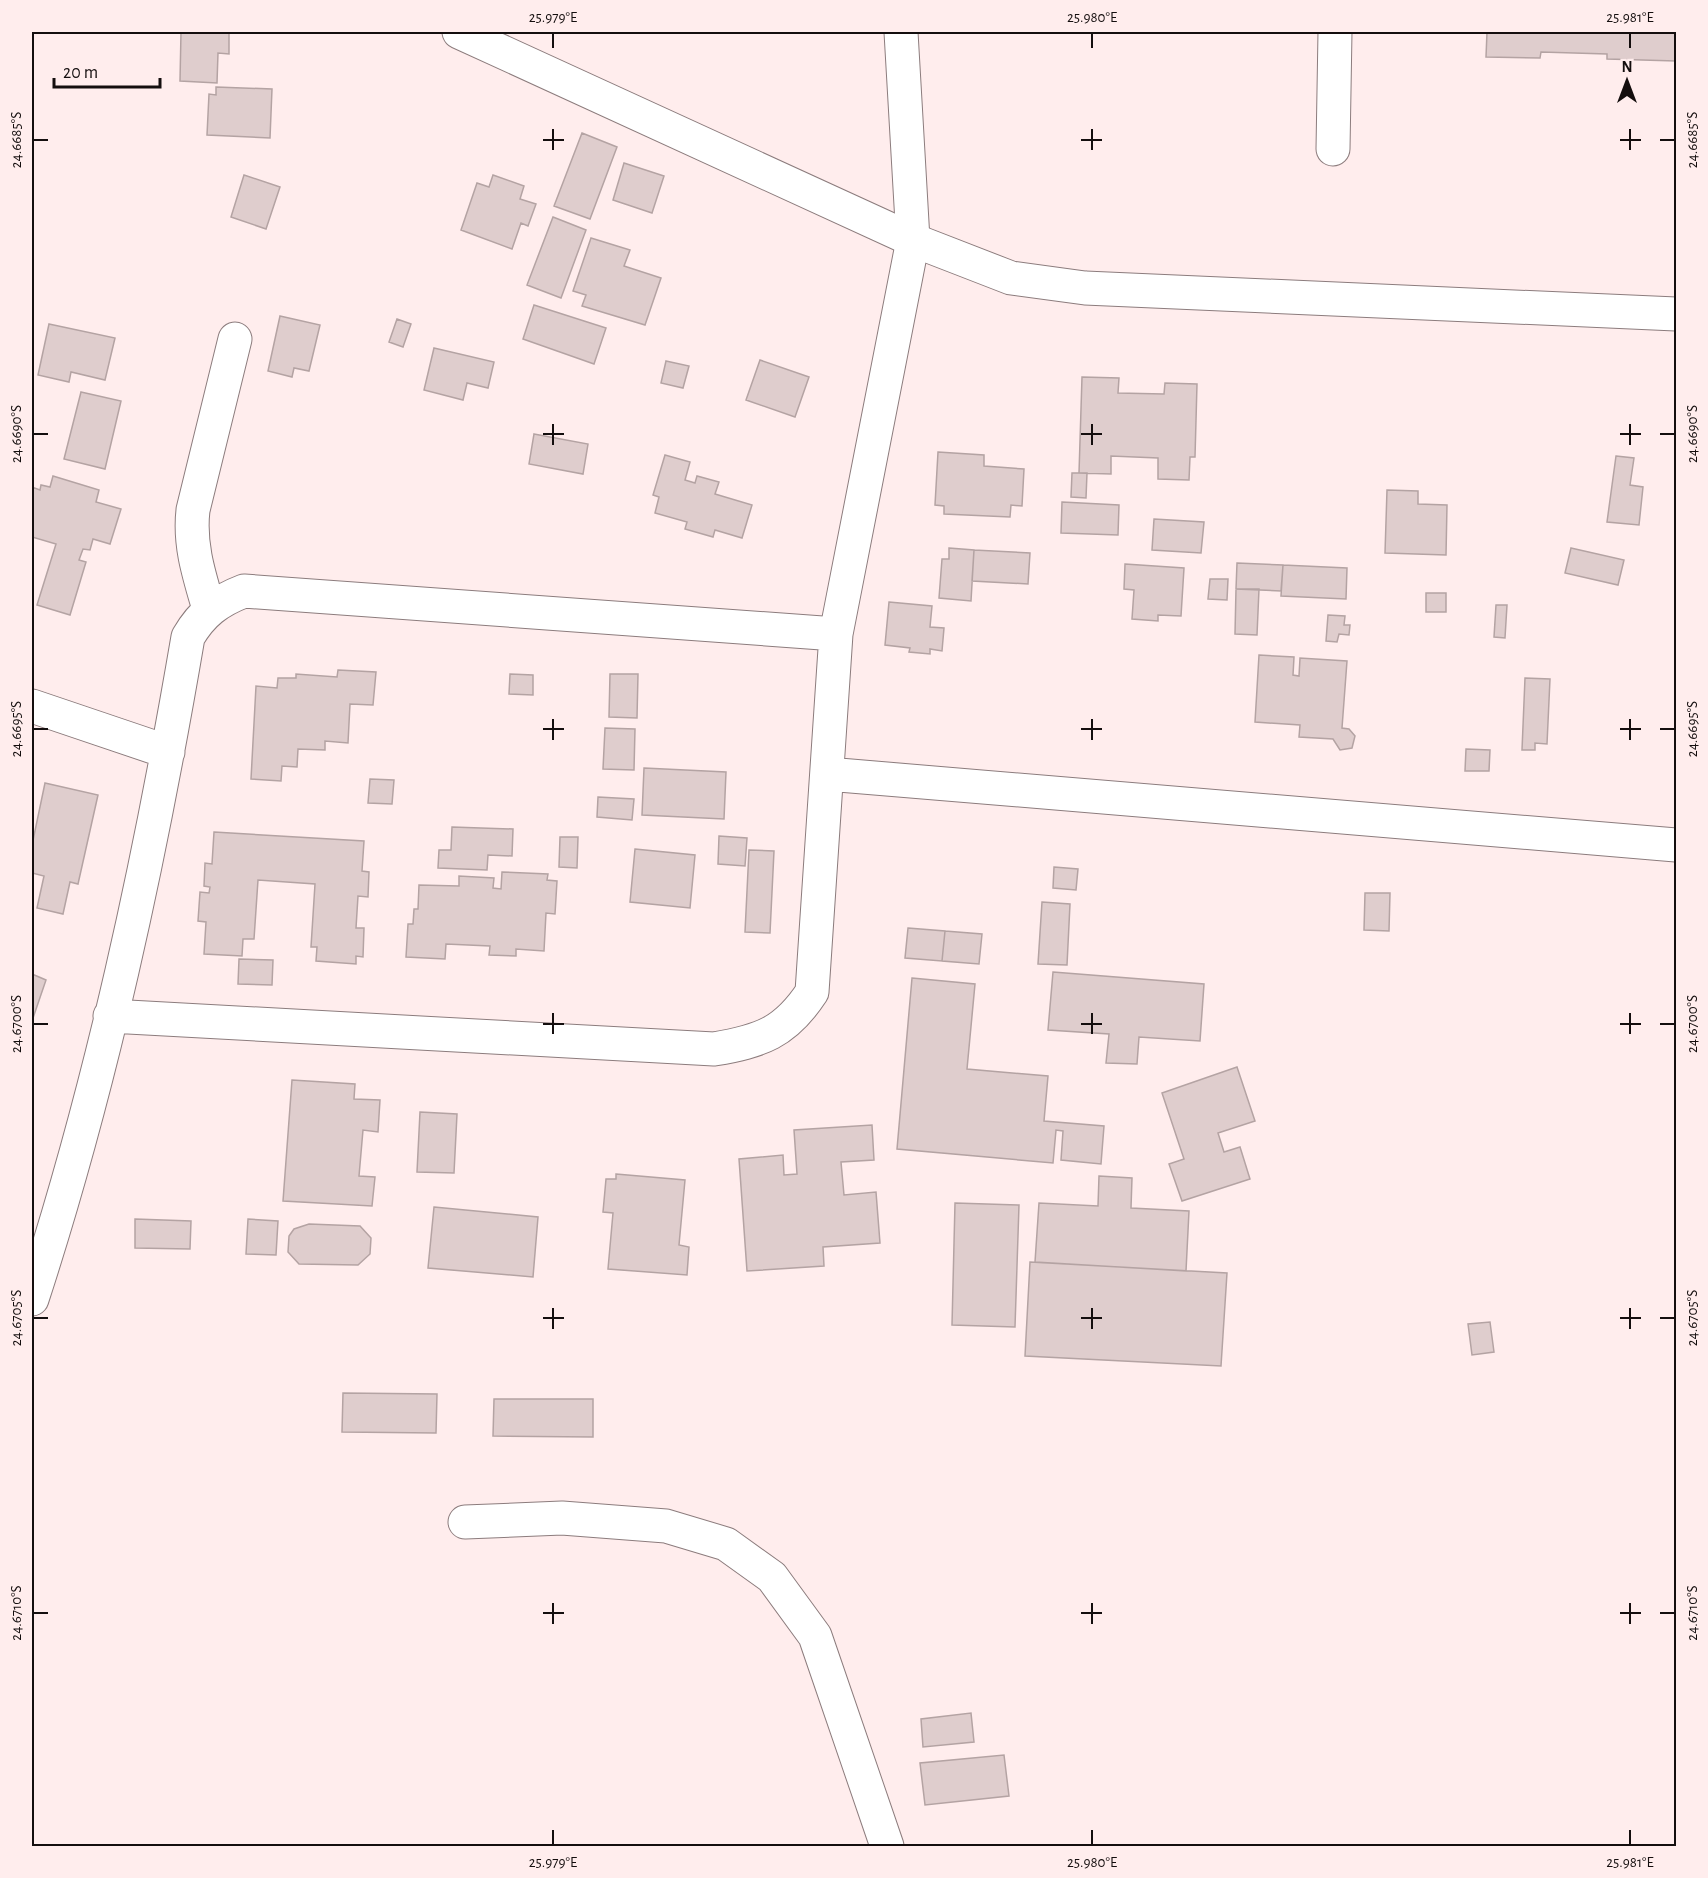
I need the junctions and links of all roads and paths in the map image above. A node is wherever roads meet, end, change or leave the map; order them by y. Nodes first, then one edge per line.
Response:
1 (459, 32) edge
2 (901, 32) edge
3 (1335, 32) edge
4 (1333, 149) dead end
5 (913, 240) junction
6 (1677, 314) edge
7 (235, 339) dead end
8 (209, 609) junction
9 (836, 634) junction
10 (32, 706) edge
11 (168, 752) junction
12 (827, 774) junction
13 (1677, 844) edge
14 (110, 1016) junction
15 (32, 1299) edge
16 (465, 1522) dead end
17 (887, 1846) edge

1 - 5 street
2 - 5 street
3 - 4 street
5 - 6 street
5 - 9 street
7 - 8 street
8 - 9 street
8 - 11 street
9 - 12 street
10 - 11 street
11 - 14 street
12 - 13 street
12 - 14 street
14 - 15 street
16 - 17 street

